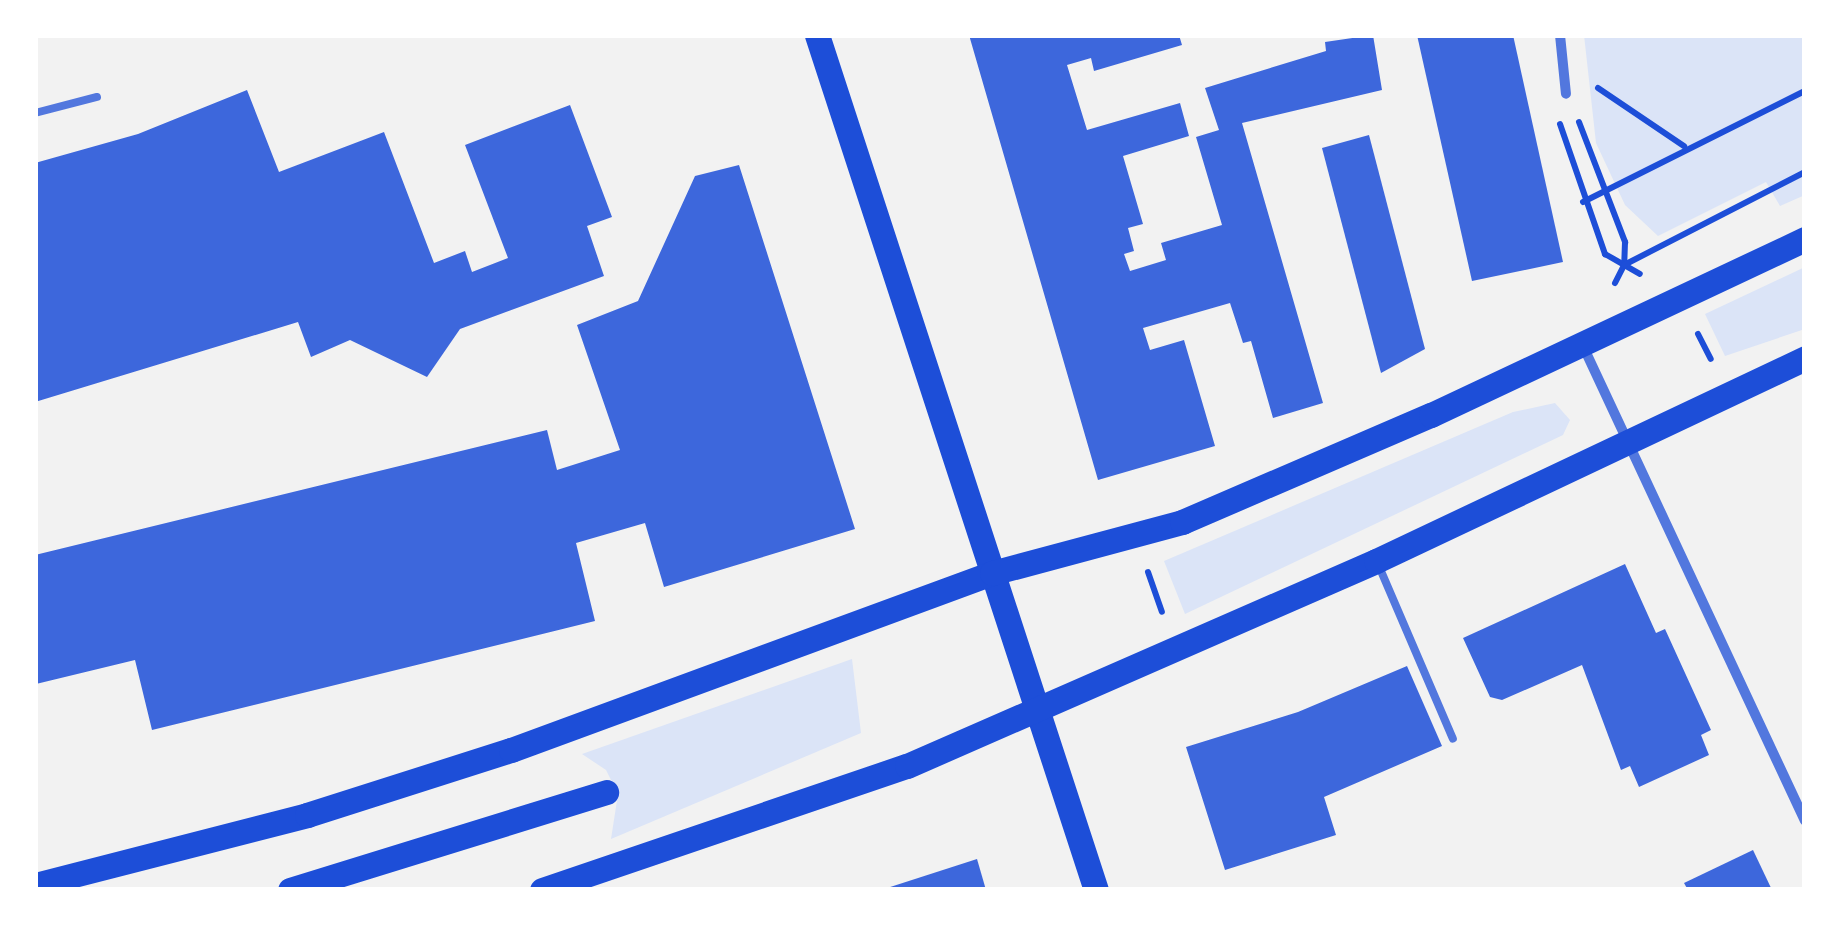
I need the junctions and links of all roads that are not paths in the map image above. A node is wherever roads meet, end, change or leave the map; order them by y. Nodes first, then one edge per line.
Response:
1 (818, 35) edge
2 (1560, 35) edge
3 (1566, 94) road end
4 (98, 97) dead end
5 (35, 113) edge
6 (1805, 239) edge
7 (1582, 346) junction
8 (1805, 358) edge
9 (1627, 438) junction
10 (1376, 560) junction
11 (992, 573) junction
12 (1037, 710) junction
13 (1452, 740) dead end
14 (606, 792) dead end
15 (1805, 821) edge
16 (35, 885) edge
17 (290, 890) edge
18 (542, 890) edge
19 (1096, 890) edge

1 - 11 main road
2 - 3 street
4 - 5 lane
6 - 7 main road
7 - 9 street
7 - 11 main road
8 - 9 main road
9 - 10 main road
9 - 15 street
10 - 12 main road
10 - 13 lane
11 - 12 main road
11 - 16 main road
12 - 18 main road
12 - 19 main road
14 - 17 main road

